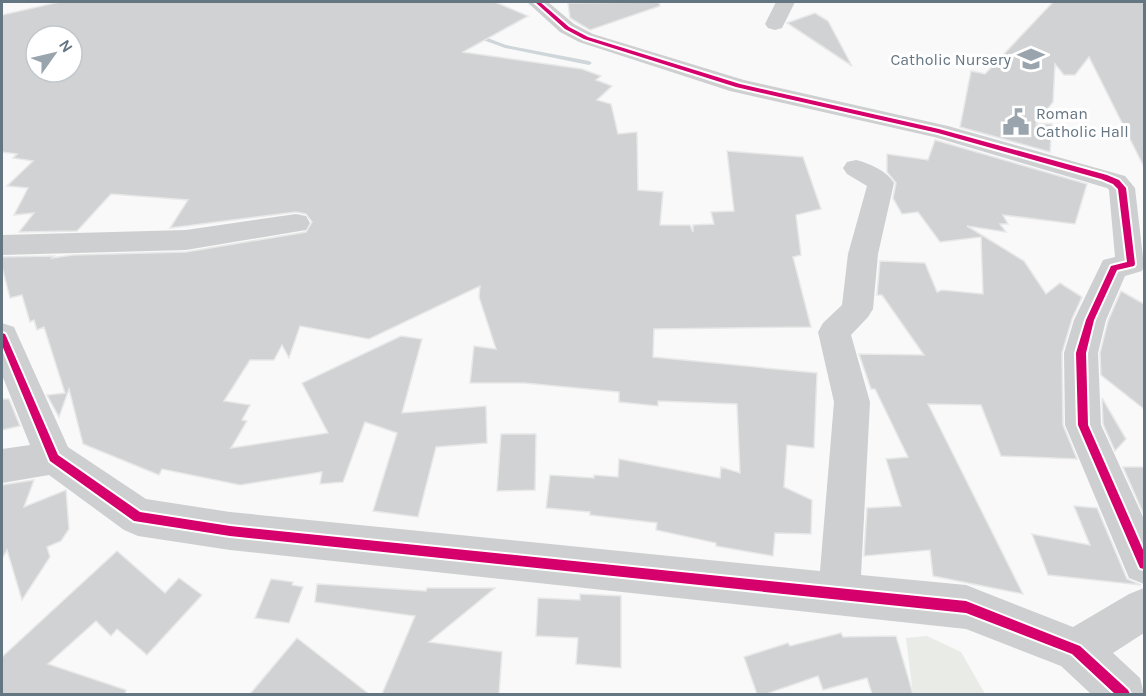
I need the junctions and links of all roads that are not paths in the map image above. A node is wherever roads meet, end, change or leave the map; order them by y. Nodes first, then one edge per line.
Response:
1 (537, 2) edge
2 (785, 2) edge
3 (775, 24) dead end
4 (856, 168) dead end
5 (296, 223) dead end
6 (2, 245) edge
7 (2, 336) edge
8 (54, 458) junction
9 (2, 466) edge
10 (1144, 564) edge
11 (839, 594) junction
12 (1144, 609) edge
13 (1076, 650) junction
14 (1125, 694) edge

1 - 10 street
2 - 3 street
4 - 11 street
5 - 6 street
7 - 8 street
8 - 9 street
8 - 11 street
11 - 13 street
12 - 13 street
13 - 14 street

